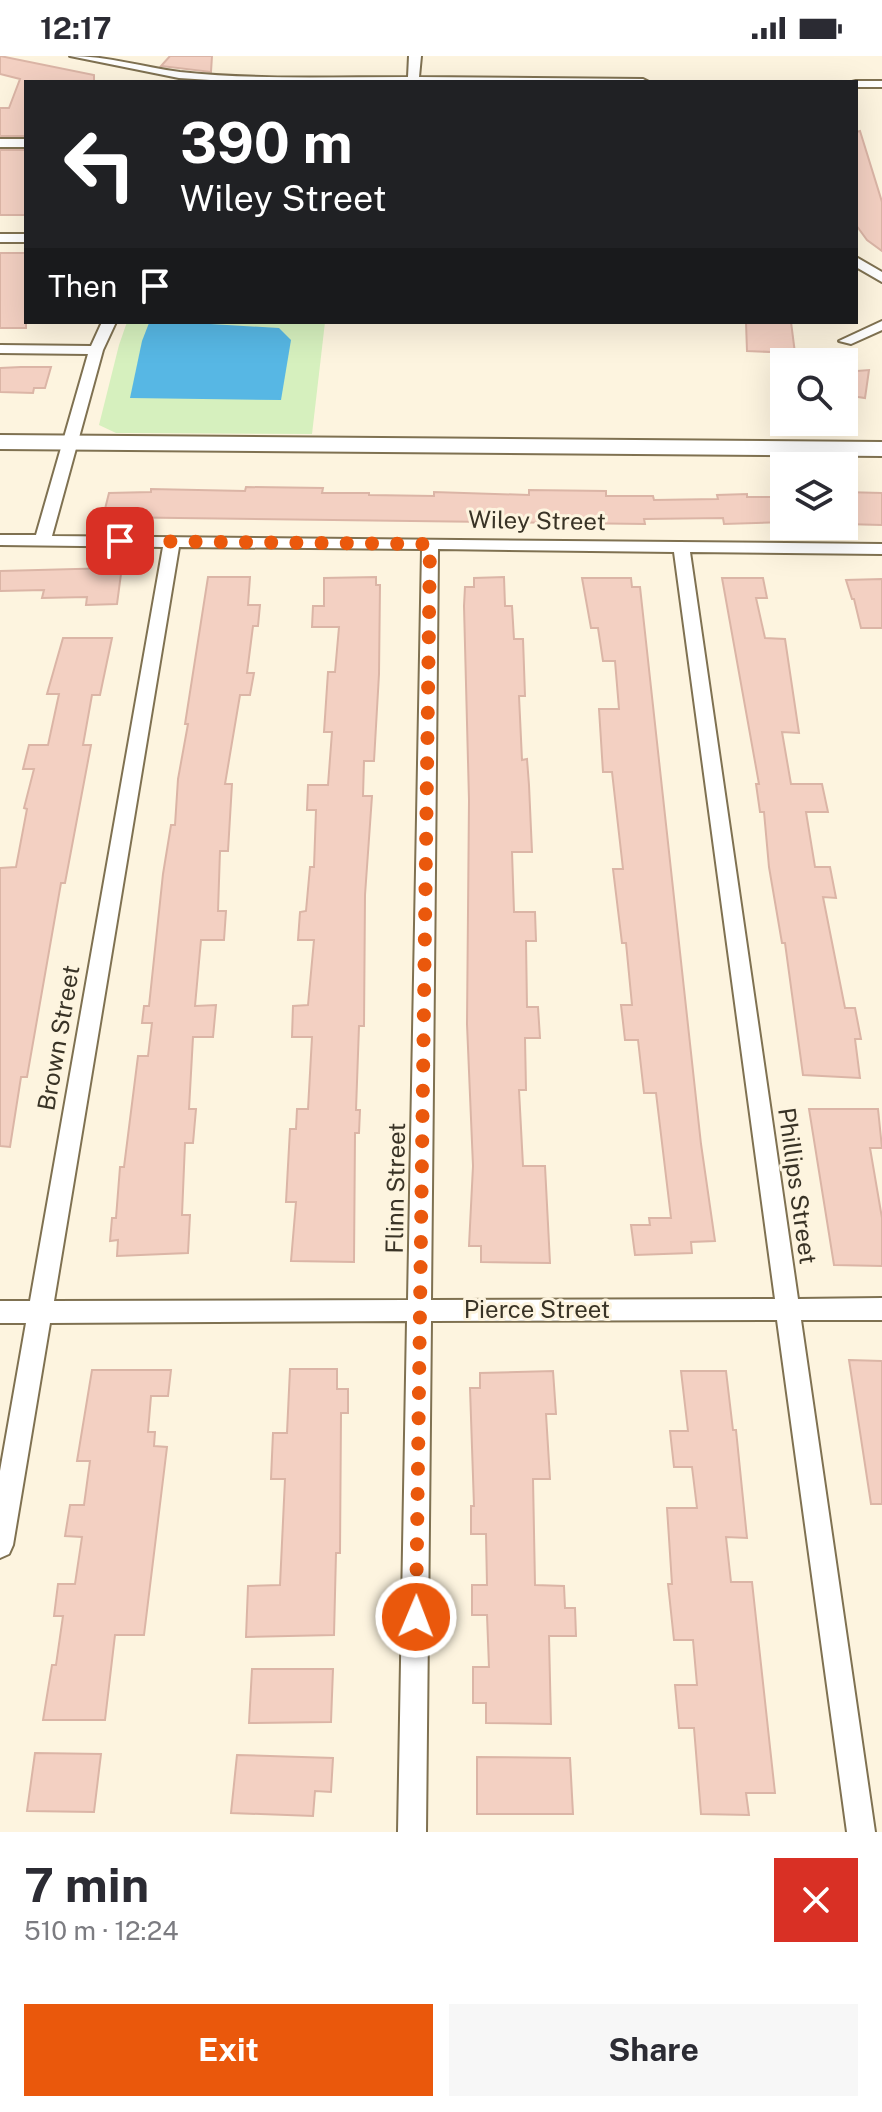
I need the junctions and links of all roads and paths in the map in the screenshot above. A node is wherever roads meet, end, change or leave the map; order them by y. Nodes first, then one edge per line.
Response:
1 (76, 56) edge
2 (415, 56) edge
3 (252, 80) edge
4 (413, 80) edge
5 (858, 84) edge
6 (882, 84) edge
7 (0, 143) edge
8 (24, 143) edge
9 (0, 238) edge
10 (24, 238) edge
11 (858, 262) edge
12 (882, 278) edge
13 (108, 324) edge
14 (882, 325) edge
15 (846, 341) dead end
16 (0, 349) edge
17 (96, 350) junction
18 (0, 442) edge
19 (71, 443) junction
20 (882, 449) edge
21 (0, 540) edge
22 (43, 540) junction
23 (172, 541) junction
24 (430, 544) junction
25 (681, 547) junction
26 (882, 549) edge
27 (882, 1309) edge
28 (789, 1310) junction
29 (38, 1311) junction
30 (420, 1311) junction
31 (0, 1312) edge
32 (0, 1545) edge
33 (412, 1832) edge
34 (861, 1832) edge

1 - 3 street
2 - 4 street
5 - 6 street
7 - 8 street
9 - 10 street
11 - 12 street
13 - 17 street
14 - 15 street
16 - 17 street
17 - 19 street
18 - 19 main road
19 - 20 main road
19 - 22 street
21 - 22 street, Wiley Street
22 - 23 street, Wiley Street
23 - 24 street, Wiley Street
23 - 29 street, Brown Street
24 - 25 street, Wiley Street
24 - 30 street, Flinn Street
25 - 26 street, Wiley Street
25 - 28 street, Phillips Street
27 - 28 street, Pierce Street
28 - 30 street, Pierce Street
28 - 34 street, Phillips Street
29 - 30 street, Pierce Street
29 - 31 street, Pierce Street
29 - 32 street, Brown Street
30 - 33 street, Flinn Street

